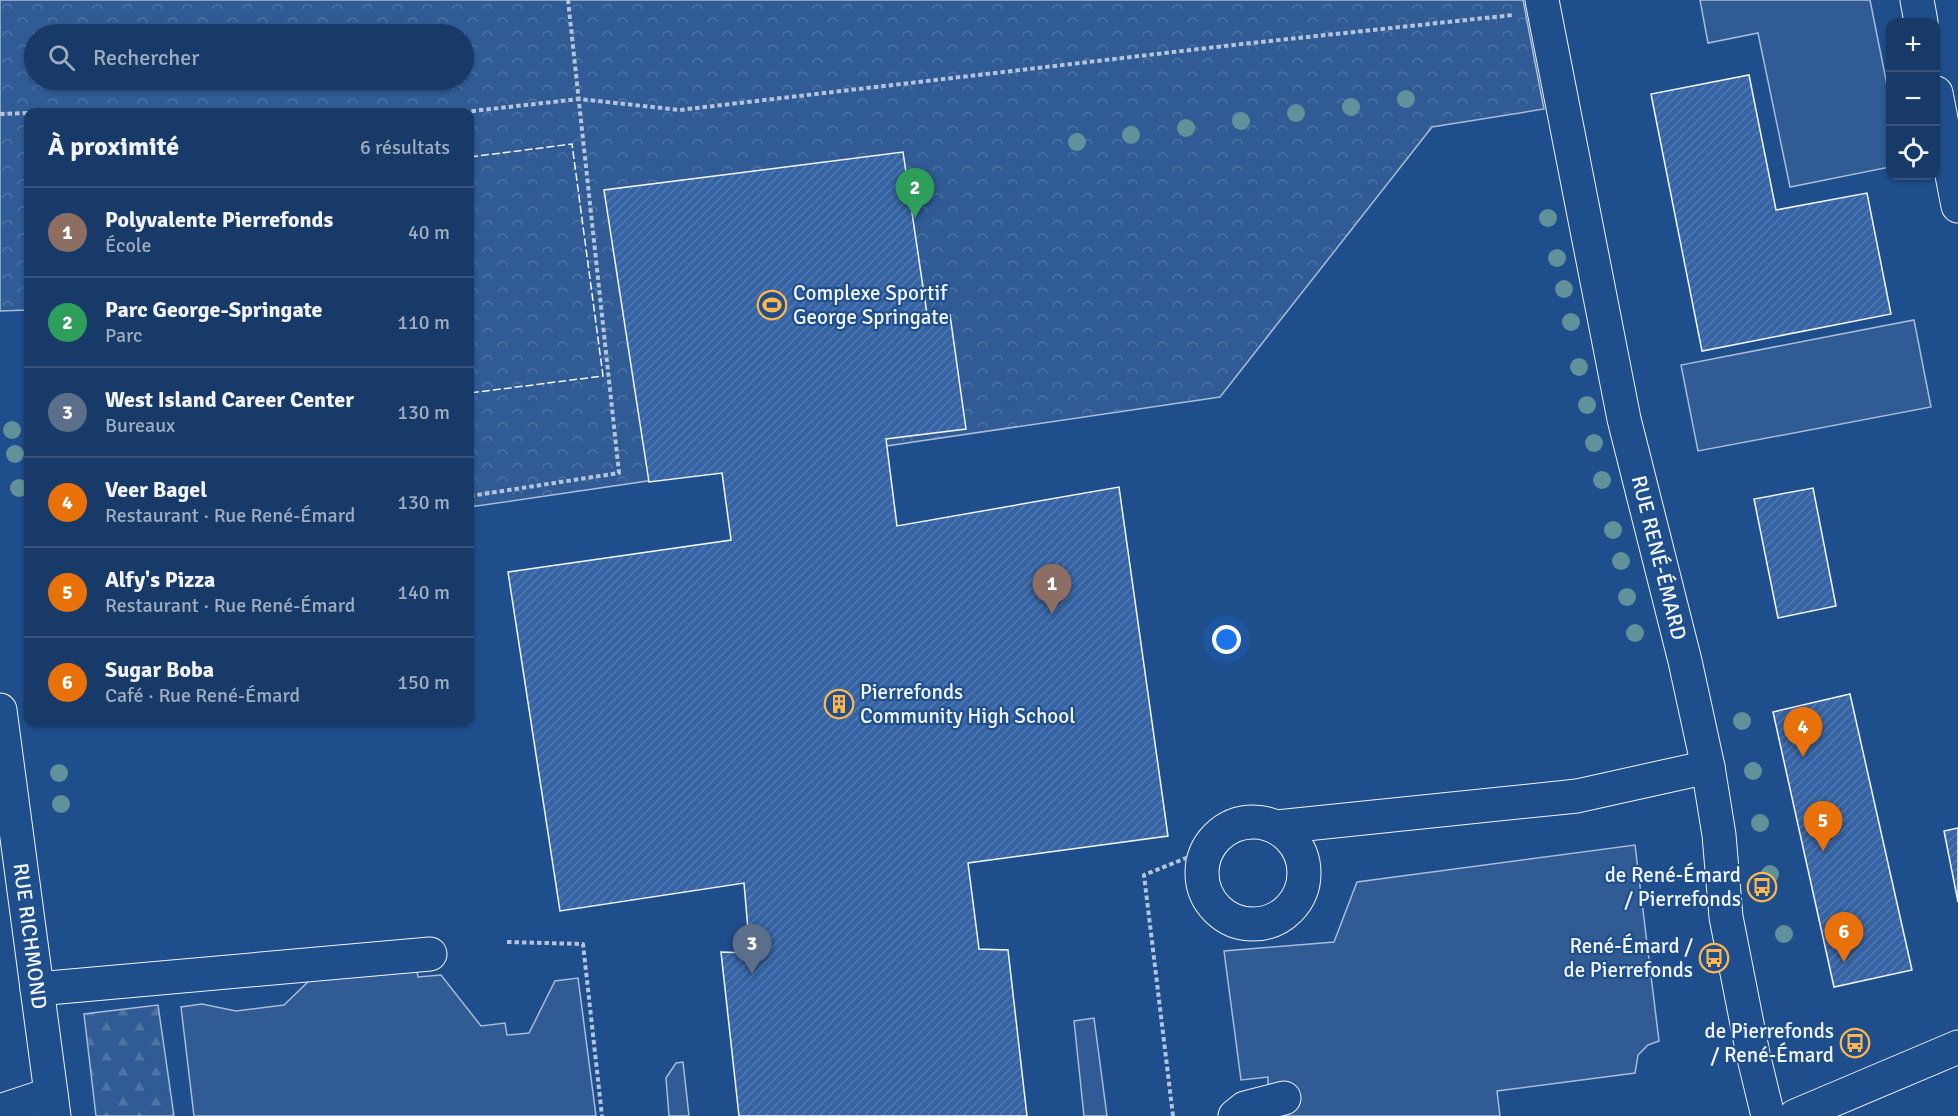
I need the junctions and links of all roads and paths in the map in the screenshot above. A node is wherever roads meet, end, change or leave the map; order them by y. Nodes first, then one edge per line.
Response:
1 (568, 0) edge
2 (1917, 0) edge
3 (1543, 6) edge
4 (1920, 18) edge
5 (579, 99) junction
6 (474, 111) edge
7 (24, 113) edge
8 (0, 114) edge
9 (1940, 118) edge
10 (1958, 206) edge
11 (474, 495) edge
12 (0, 710) edge
13 (3, 756) edge
14 (1708, 767) junction
15 (1277, 827) junction
16 (1206, 850) junction
17 (507, 942) dead end
18 (430, 954) dead end
19 (37, 989) junction
20 (1958, 1047) edge
21 (1284, 1098) dead end
22 (52, 1105) edge
23 (0, 1111) edge
24 (602, 1116) edge
25 (1173, 1116) edge
26 (1235, 1116) edge
27 (1768, 1116) edge
28 (1795, 1116) edge

1 - 5 path
2 - 4 street
3 - 5 path
3 - 14 street, RUE RENÉ-ÉMARD
5 - 6 path
5 - 11 path
7 - 8 path
9 - 10 street
12 - 13 street, RUE RICHMOND
13 - 19 street, RUE RICHMOND
14 - 15 street
14 - 27 street, RUE RENÉ-ÉMARD
15 - 16 street
15 - 16 street
16 - 25 path
17 - 24 path
18 - 19 street
19 - 22 street, RUE RICHMOND
20 - 28 street
21 - 26 street
22 - 23 street

